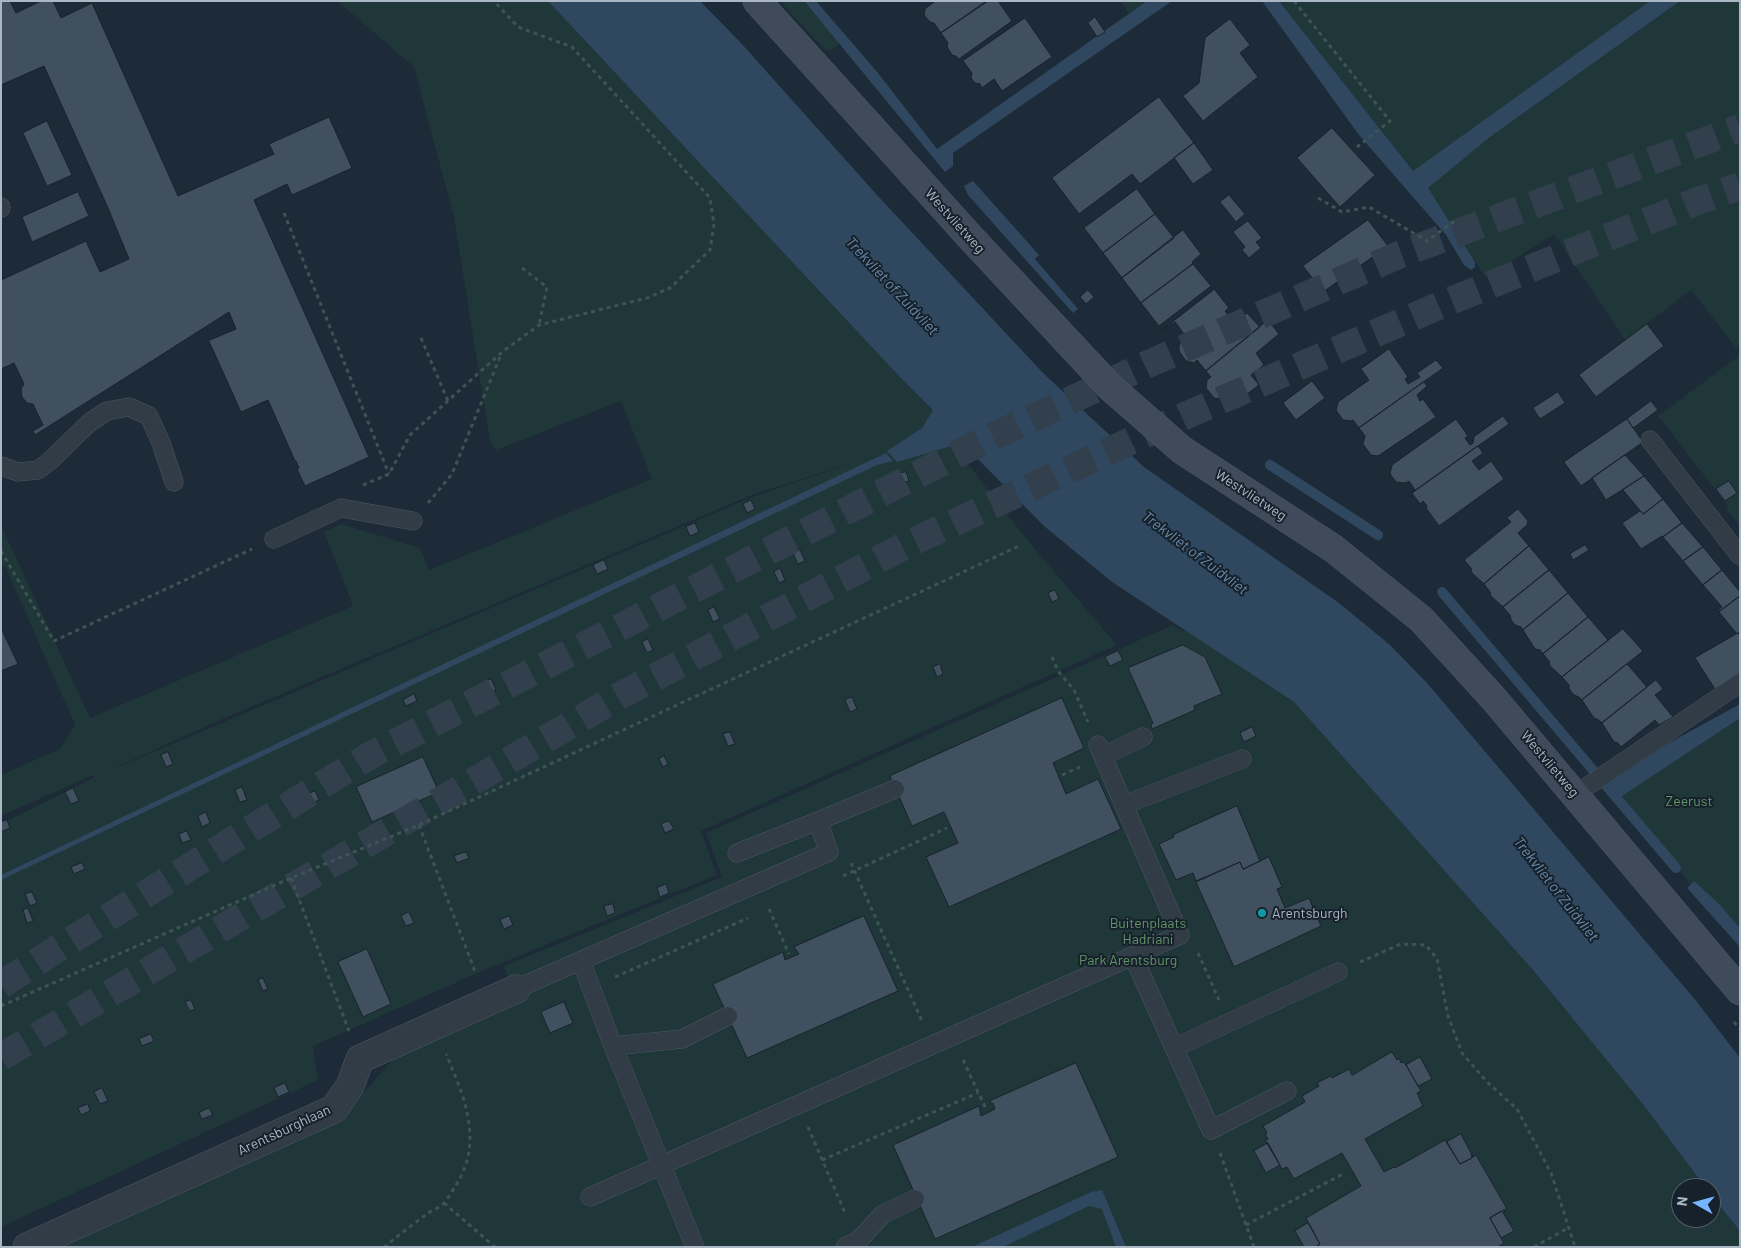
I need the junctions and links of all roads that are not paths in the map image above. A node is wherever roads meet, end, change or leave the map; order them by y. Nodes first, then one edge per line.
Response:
1 (757, 1) edge
2 (1650, 440) dead end
3 (1, 466) edge
4 (174, 482) dead end
5 (413, 521) road end
6 (274, 539) road end
7 (1740, 556) edge
8 (1740, 683) edge
9 (1143, 737) dead end
10 (1242, 759) dead end
11 (895, 789) dead end
12 (1582, 790) junction
13 (1124, 805) junction
14 (818, 821) junction
15 (737, 853) dead end
16 (1133, 956) junction
17 (581, 961) junction
18 (1338, 972) road end
19 (516, 989) joint
20 (1740, 991) edge
21 (728, 1016) dead end
22 (613, 1046) junction
23 (1174, 1048) junction
24 (1287, 1091) dead end
25 (660, 1165) junction
26 (590, 1197) dead end
27 (915, 1199) dead end
28 (851, 1244) edge
29 (27, 1247) edge
30 (695, 1247) edge

1 - 12 street, Westvlietweg
2 - 7 lane
3 - 4 lane
5 - 6 lane
8 - 12 lane
9 - 13 lane
10 - 13 lane
11 - 14 lane
12 - 20 street, Westvlietweg
13 - 16 lane
14 - 15 lane
14 - 17 lane
16 - 23 lane
16 - 25 lane
17 - 19 lane
17 - 22 lane
18 - 23 lane
19 - 29 street, Arentsburghlaan
21 - 22 lane
22 - 25 lane
23 - 24 lane
25 - 26 lane
25 - 30 lane
27 - 28 lane

